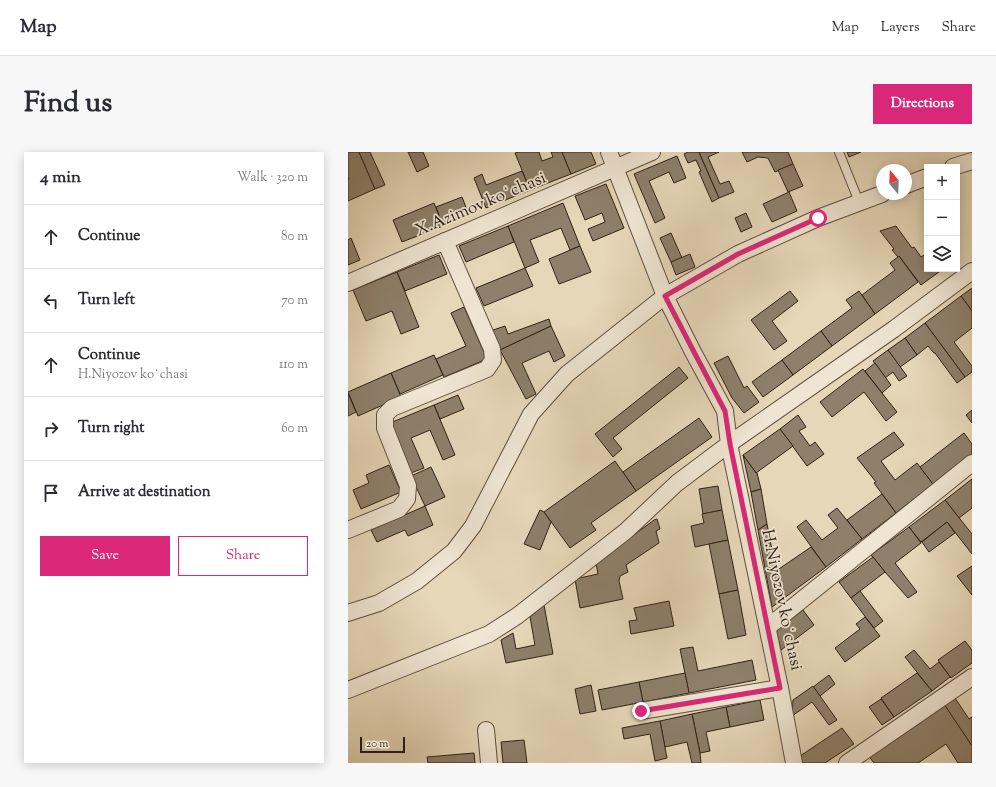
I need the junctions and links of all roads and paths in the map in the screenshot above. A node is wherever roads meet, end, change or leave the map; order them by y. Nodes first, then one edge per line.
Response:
1 (610, 152) edge
2 (652, 152) edge
3 (839, 152) edge
4 (972, 161) edge
5 (960, 165) edge
6 (616, 167) junction
7 (924, 178) edge
8 (912, 183) edge
9 (876, 196) edge
10 (860, 202) junction
11 (446, 241) junction
12 (972, 271) edge
13 (348, 283) edge
14 (665, 296) junction
15 (730, 444) junction
16 (972, 463) edge
17 (348, 530) edge
18 (348, 613) edge
19 (768, 627) junction
20 (972, 677) edge
21 (780, 688) junction
22 (348, 690) edge
23 (641, 711) dead end
24 (486, 730) dead end
25 (489, 763) edge
26 (794, 763) edge
27 (847, 763) edge

1 - 6 street, H.Niyozov koʻchasi
2 - 6 street, X.Azimov koʻchasi
3 - 10 lane
4 - 5 street
6 - 11 street, X.Azimov koʻchasi
6 - 14 street, H.Niyozov koʻchasi
7 - 8 street
9 - 10 street
10 - 14 street
11 - 13 street, X.Azimov koʻchasi
11 - 17 street
12 - 15 street
14 - 15 street, H.Niyozov koʻchasi
14 - 18 street
15 - 19 street, H.Niyozov koʻchasi
15 - 22 street
16 - 19 street
19 - 21 street, H.Niyozov koʻchasi
20 - 27 street
21 - 23 street
21 - 26 street, H.Niyozov koʻchasi
24 - 25 street

